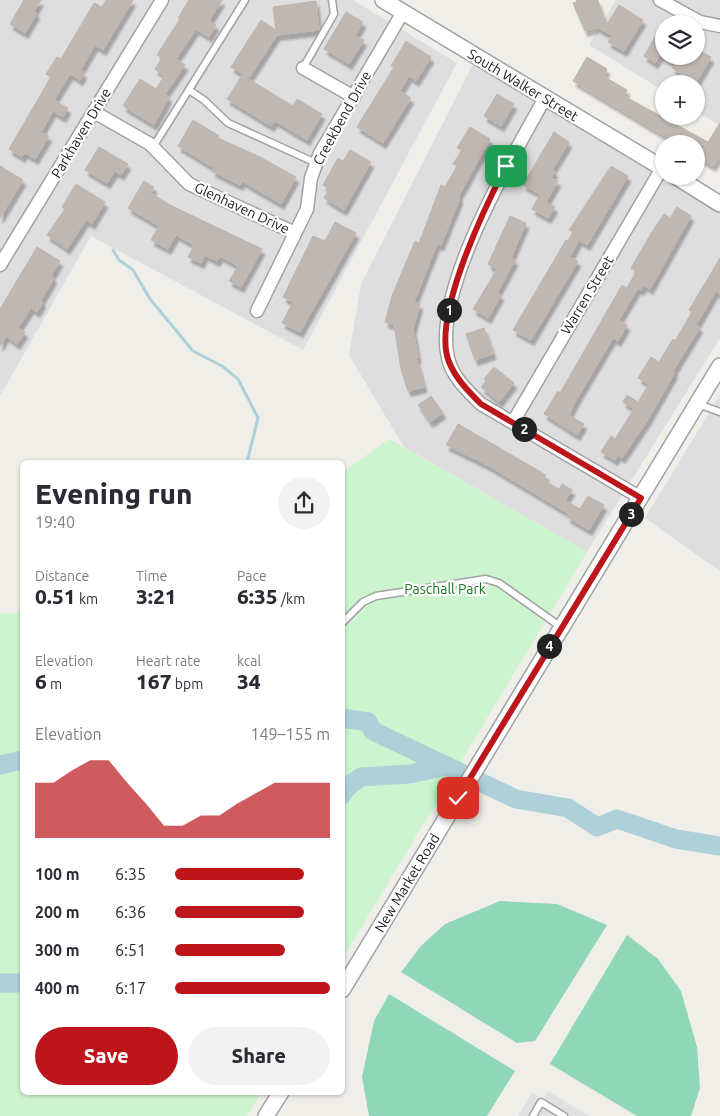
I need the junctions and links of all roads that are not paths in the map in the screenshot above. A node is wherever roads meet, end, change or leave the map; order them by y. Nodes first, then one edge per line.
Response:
1 (162, 0) edge
2 (246, 0) edge
3 (332, 0) edge
4 (383, 0) edge
5 (660, 0) edge
6 (403, 12) junction
7 (720, 26) edge
8 (302, 68) joint
9 (189, 90) junction
10 (354, 97) junction
11 (545, 98) junction
12 (94, 112) junction
13 (153, 147) junction
14 (316, 163) junction
15 (655, 164) edge
16 (658, 185) edge
17 (689, 185) edge
18 (720, 204) edge
19 (295, 233) junction
20 (0, 265) edge
21 (258, 311) dead end
22 (720, 366) edge
23 (697, 404) junction
24 (720, 412) edge
25 (513, 422) junction
26 (641, 498) junction
27 (345, 620) edge
28 (561, 627) junction
29 (345, 985) edge
30 (277, 1096) edge
31 (266, 1116) edge
32 (533, 1116) edge
33 (564, 1116) edge

1 - 12 street, Parkhaven Drive
2 - 9 lane
3 - 8 lane
4 - 6 street, South Walker Street
5 - 7 street
6 - 10 street, Creekbend Drive
6 - 11 street, South Walker Street
8 - 10 street
9 - 13 lane
9 - 14 lane
10 - 14 street, Creekbend Drive
11 - 15 street, South Walker Street
11 - 25 street
12 - 13 street, Glenhaven Drive
12 - 20 street, Parkhaven Drive
13 - 19 street, Glenhaven Drive
14 - 19 street, Creekbend Drive
16 - 25 street, Warren Street
17 - 18 street, South Walker Street
19 - 21 street, Creekbend Drive
22 - 23 street, New Market Road
23 - 24 lane
23 - 26 street, New Market Road
25 - 26 street
26 - 28 street, New Market Road
27 - 28 lane
28 - 29 street, New Market Road
30 - 31 street
32 - 33 lane

